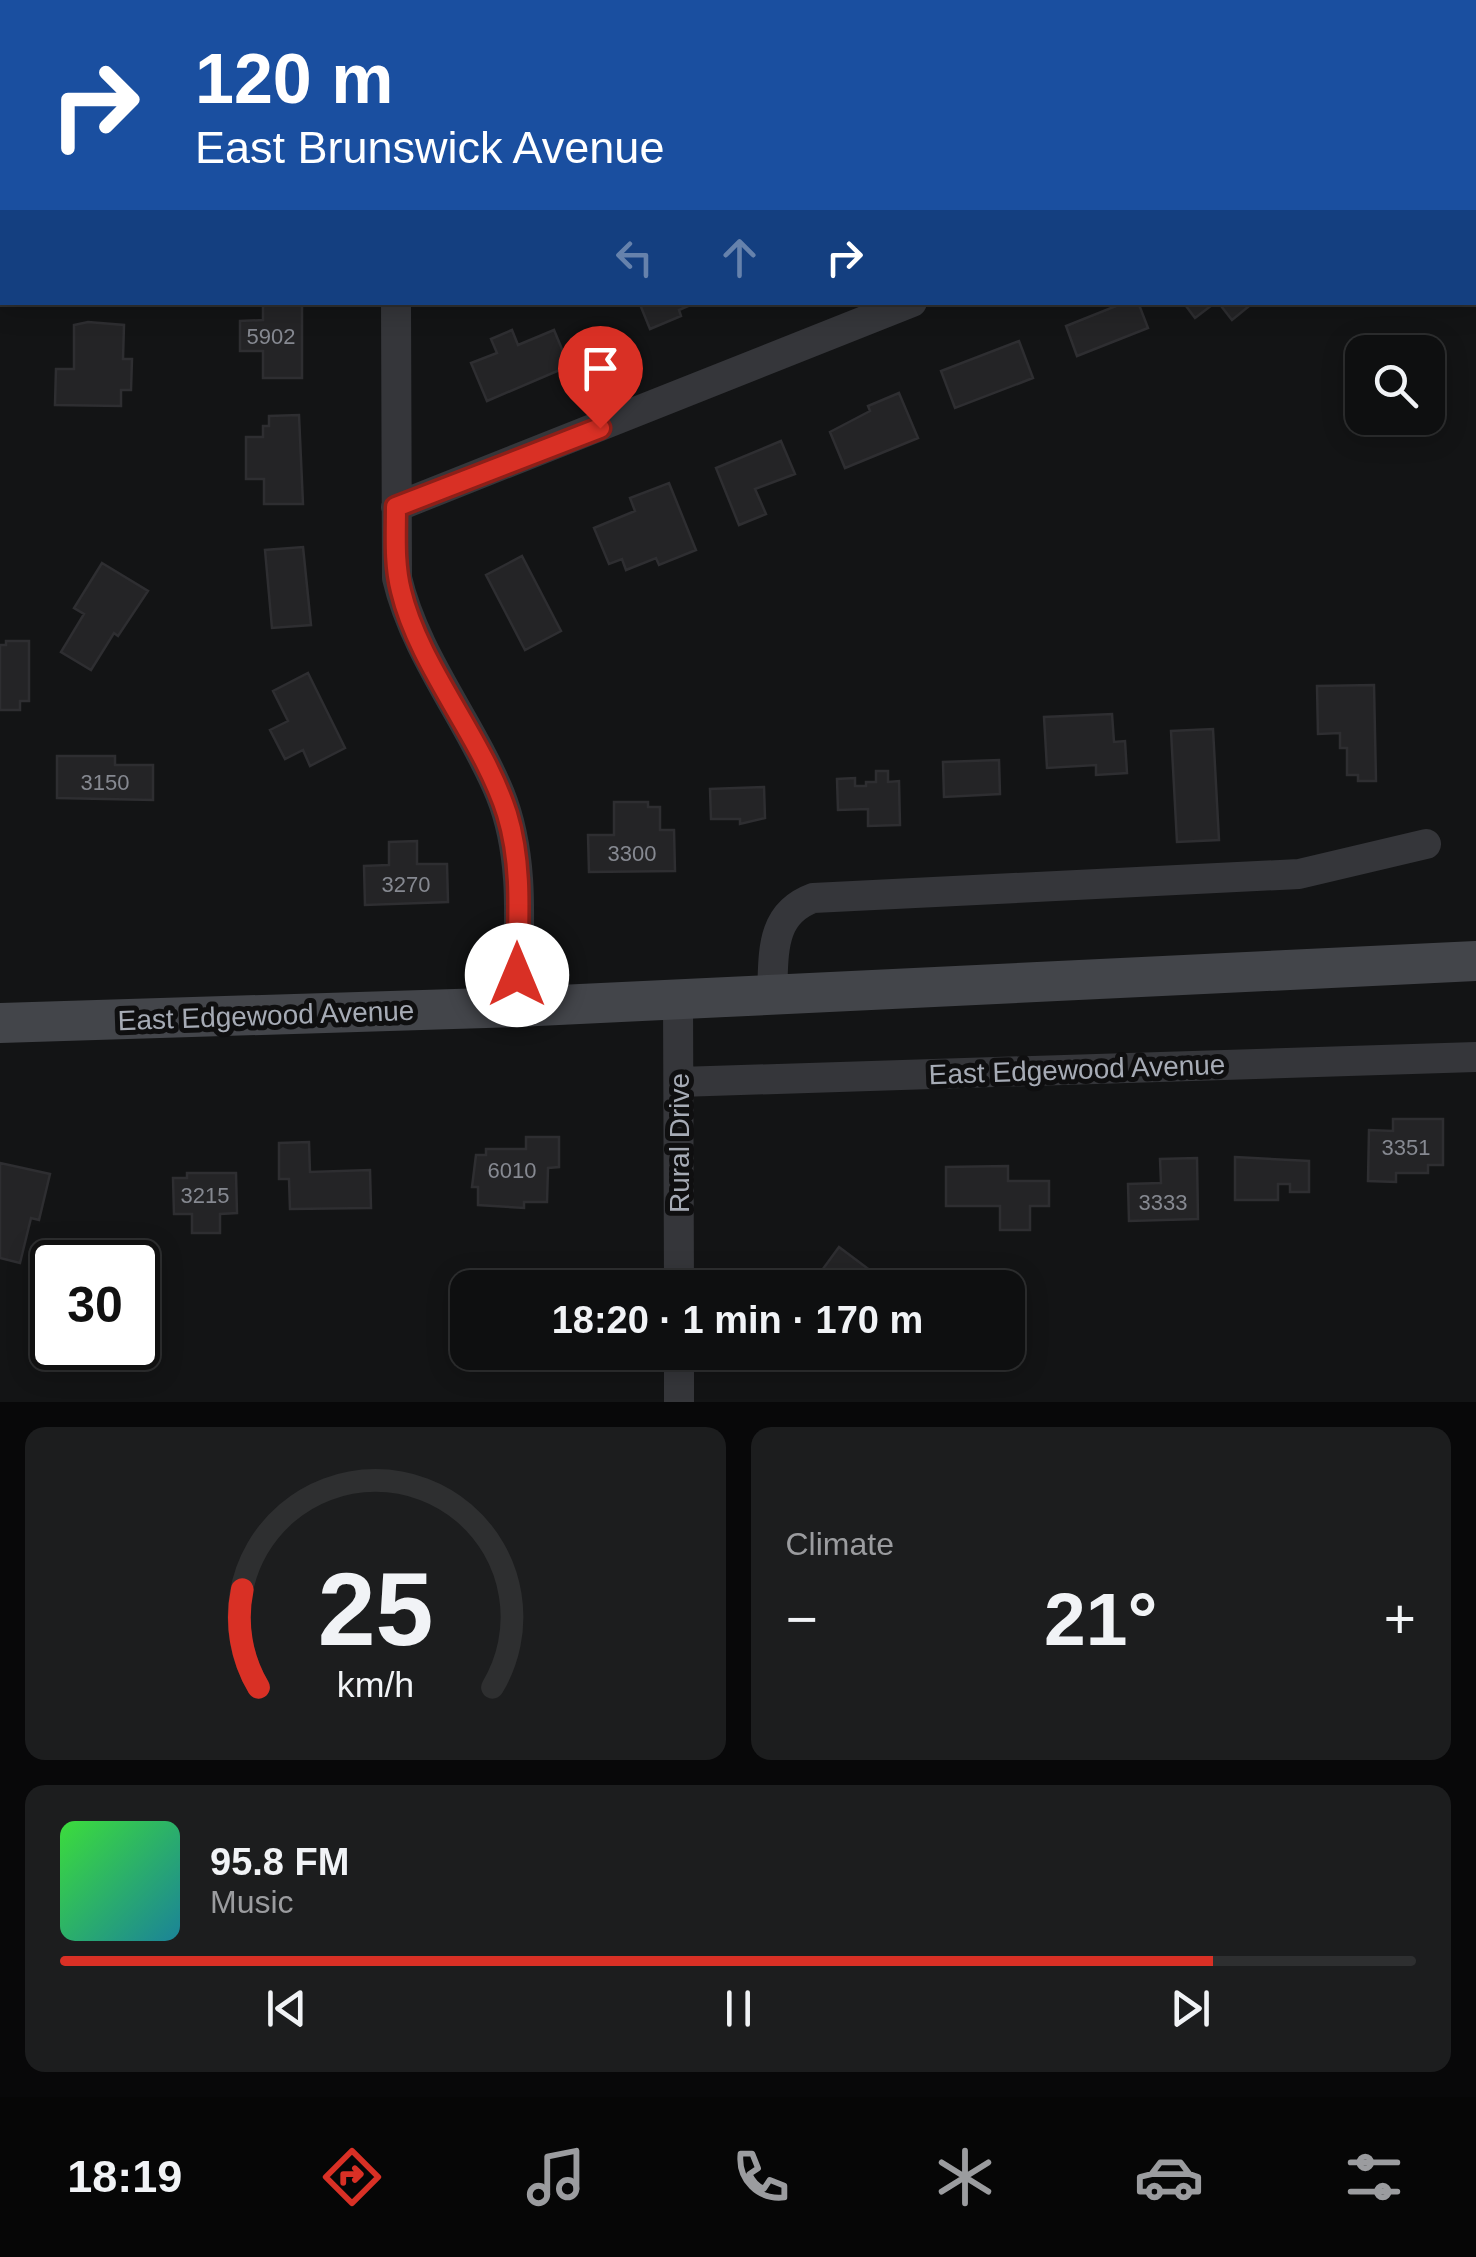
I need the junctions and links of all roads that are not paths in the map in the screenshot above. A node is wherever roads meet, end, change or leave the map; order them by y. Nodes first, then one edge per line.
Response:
1 (396, 305) edge
2 (904, 305) edge
3 (396, 507) junction
4 (1426, 844) dead end
5 (1476, 961) edge
6 (772, 994) junction
7 (678, 998) junction
8 (517, 1007) junction
9 (0, 1023) edge
10 (1476, 1057) edge
11 (678, 1082) junction
12 (679, 1270) edge
13 (679, 1370) edge
14 (679, 1402) edge

1 - 3 street
2 - 3 street
3 - 8 street
4 - 6 street
5 - 6 main road, East Edgewood Avenue
6 - 7 main road, East Edgewood Avenue
7 - 8 main road, East Edgewood Avenue
7 - 11 street, Rural Drive
8 - 9 main road, East Edgewood Avenue
10 - 11 street, East Edgewood Avenue
11 - 12 street, Rural Drive
13 - 14 street

